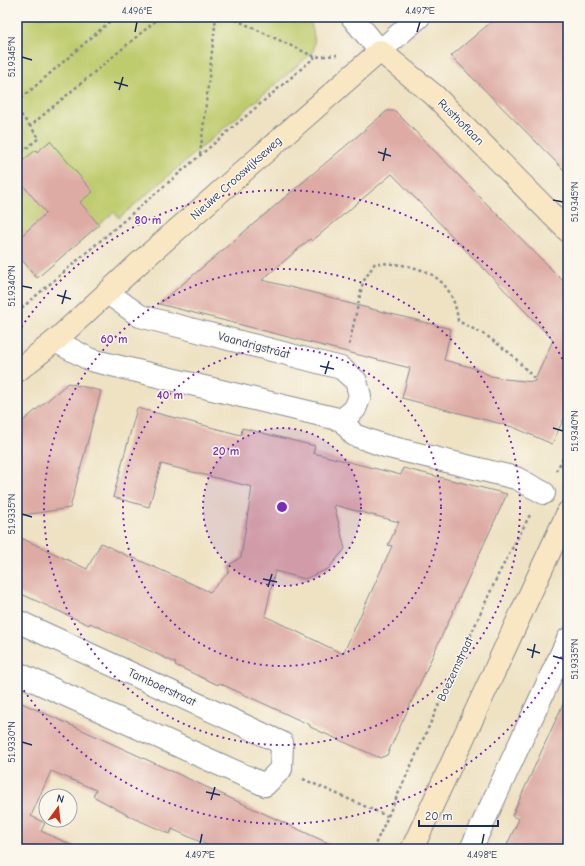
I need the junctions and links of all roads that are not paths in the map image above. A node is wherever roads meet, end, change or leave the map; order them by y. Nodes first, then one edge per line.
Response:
1 (352, 17) edge
2 (419, 17) edge
3 (380, 51) junction
4 (568, 231) edge
5 (108, 293) junction
6 (56, 341) junction
7 (17, 372) edge
8 (342, 420) junction
9 (544, 493) road end
10 (568, 512) edge
11 (17, 621) edge
12 (568, 639) edge
13 (17, 673) edge
14 (412, 849) edge
15 (471, 849) edge

1 - 3 street, Rusthoflaan
2 - 3 street, Nieuwe Crooswijkseweg
3 - 4 street, Rusthoflaan
3 - 5 street, Nieuwe Crooswijkseweg
5 - 6 street, Nieuwe Crooswijkseweg
5 - 8 street, Vaandrigstraat
6 - 7 street, Nieuwe Crooswijkseweg
6 - 8 street
8 - 9 street
10 - 14 street
11 - 13 street, Tamboerstraat
12 - 15 street

